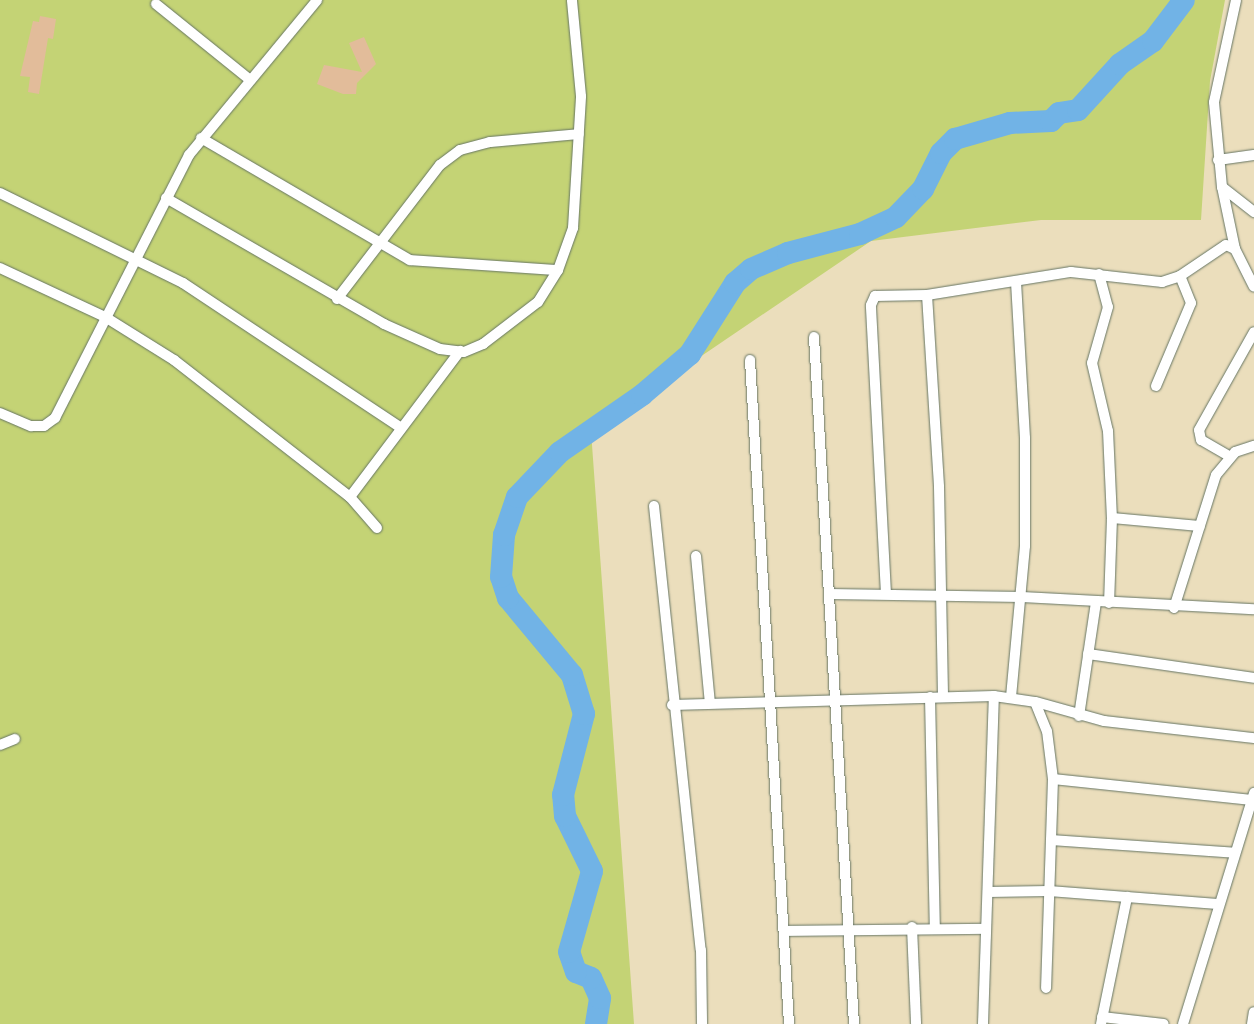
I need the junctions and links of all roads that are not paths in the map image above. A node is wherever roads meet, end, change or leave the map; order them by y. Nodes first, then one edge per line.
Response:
1 (317, 0) edge
2 (572, 0) edge
3 (1236, 0) edge
4 (156, 4) dead end
5 (249, 78) junction
6 (579, 134) junction
7 (201, 138) junction
8 (1254, 154) edge
9 (1218, 160) junction
10 (1222, 187) junction
11 (0, 194) edge
12 (166, 198) junction
13 (1254, 212) edge
14 (380, 243) junction
15 (1235, 249) junction
16 (135, 257) junction
17 (0, 268) edge
18 (558, 270) junction
19 (1100, 274) junction
20 (1180, 276) junction
21 (1016, 283) junction
22 (1254, 287) edge
23 (927, 295) junction
24 (337, 299) junction
25 (105, 317) junction
26 (1254, 332) edge
27 (814, 338) dead end
28 (460, 351) junction
29 (750, 360) dead end
30 (1156, 386) dead end
31 (0, 413) edge
32 (400, 428) junction
33 (1254, 446) edge
34 (1229, 456) junction
35 (350, 497) junction
36 (654, 506) dead end
37 (1112, 518) junction
38 (1200, 526) junction
39 (377, 528) dead end
40 (696, 556) dead end
41 (829, 594) junction
42 (886, 594) junction
43 (941, 594) junction
44 (1022, 597) junction
45 (1096, 602) junction
46 (1108, 603) junction
47 (1174, 608) junction
48 (1254, 609) edge
49 (1088, 654) junction
50 (1254, 678) edge
51 (994, 696) junction
52 (930, 697) junction
53 (943, 697) junction
54 (1011, 697) junction
55 (835, 699) junction
56 (771, 700) junction
57 (1035, 702) junction
58 (710, 703) junction
59 (672, 705) junction
60 (1079, 716) junction
61 (15, 738) dead end
62 (1254, 738) edge
63 (0, 745) edge
64 (1053, 779) junction
65 (1253, 796) edge
66 (1251, 812) edge
67 (1051, 840) junction
68 (1235, 853) junction
69 (1049, 891) junction
70 (988, 892) junction
71 (1127, 897) junction
72 (1218, 904) junction
73 (912, 927) junction
74 (935, 927) junction
75 (848, 929) junction
76 (986, 929) junction
77 (784, 931) junction
78 (1046, 988) dead end
79 (1254, 1012) edge
80 (1101, 1020) edge
81 (702, 1024) edge
82 (789, 1024) edge
83 (854, 1024) edge
84 (916, 1024) edge
85 (983, 1024) edge
86 (1164, 1024) edge
87 (1183, 1024) edge
88 (1252, 1024) edge

1 - 5 street
2 - 6 street
3 - 9 street
4 - 5 street
5 - 7 street
6 - 14 street
6 - 18 street
7 - 12 street
7 - 14 street
8 - 9 street
9 - 10 street
10 - 13 street
10 - 15 street
11 - 16 street
12 - 16 street
12 - 24 street
14 - 18 street
14 - 24 street
15 - 20 street
15 - 22 street
16 - 25 street
16 - 32 street
17 - 25 street
18 - 28 street
19 - 20 street
19 - 21 street
19 - 37 street
20 - 30 street
21 - 23 street
21 - 44 street
23 - 42 street
23 - 43 street
24 - 28 street
25 - 31 street
25 - 35 street
26 - 34 street
27 - 41 street
28 - 32 street
29 - 56 street
32 - 35 street
33 - 34 street
34 - 38 street
35 - 39 street
36 - 59 street
37 - 38 street
37 - 46 street
38 - 47 street
40 - 58 street
41 - 42 street
41 - 55 street
42 - 43 street
43 - 44 street
43 - 53 street
44 - 45 street
44 - 54 street
45 - 46 street
45 - 49 street
46 - 47 street
47 - 48 street
49 - 50 street
49 - 60 street
51 - 53 street
51 - 54 street
51 - 70 street
52 - 53 street
52 - 55 street
52 - 74 street
54 - 57 street
55 - 56 street
55 - 75 street
56 - 58 street
56 - 77 street
57 - 60 street
57 - 64 street
58 - 59 street
59 - 81 street
60 - 62 street
61 - 63 street
64 - 65 street
64 - 67 street
65 - 66 street
66 - 68 street
67 - 68 street
67 - 69 street
68 - 72 street
69 - 70 street
69 - 71 street
69 - 78 street
70 - 76 street
71 - 72 street
71 - 80 street
72 - 87 street
73 - 74 street
73 - 75 street
73 - 84 street
74 - 76 street
75 - 77 street
75 - 83 street
76 - 85 street
77 - 82 street
79 - 88 street
80 - 86 street

